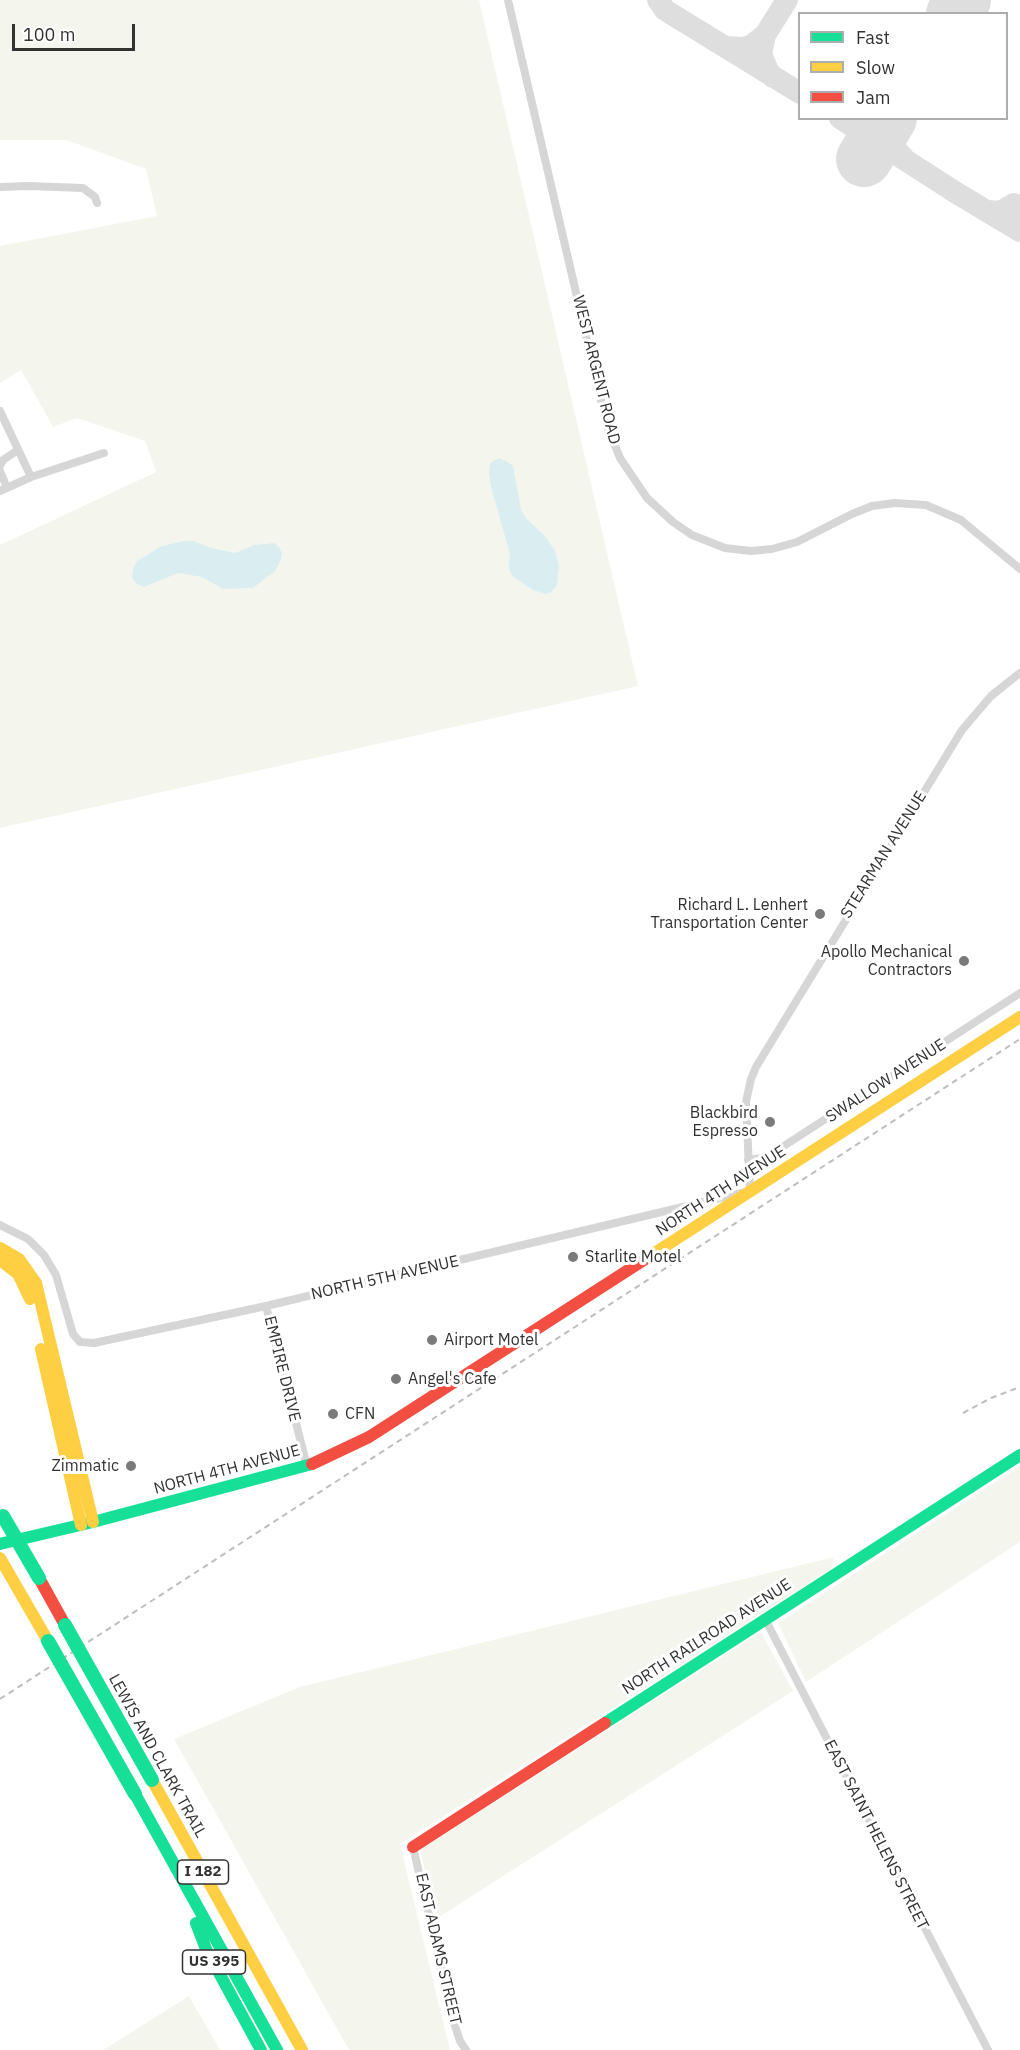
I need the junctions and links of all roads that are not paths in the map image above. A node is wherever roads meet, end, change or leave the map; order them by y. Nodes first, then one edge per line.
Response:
1 (508, 0) edge
2 (0, 187) edge
3 (97, 203) dead end
4 (0, 411) edge
5 (18, 450) junction
6 (104, 453) dead end
7 (0, 469) edge
8 (31, 477) junction
9 (3, 489) edge
10 (1020, 569) edge
11 (1020, 673) edge
12 (1020, 993) edge
13 (1020, 1017) edge
14 (748, 1160) junction
15 (750, 1191) junction
16 (0, 1225) edge
17 (0, 1248) edge
18 (0, 1260) edge
19 (266, 1306) junction
20 (1020, 1455) edge
21 (307, 1466) junction
22 (2, 1513) edge
23 (87, 1524) junction
24 (0, 1544) edge
25 (0, 1558) edge
26 (765, 1619) junction
27 (414, 1847) joint
28 (176, 1870) junction
29 (254, 1965) junction
30 (261, 2050) edge
31 (277, 2050) edge
32 (302, 2050) edge
33 (308, 2050) edge
34 (466, 2050) edge
35 (987, 2050) edge

1 - 10 street, WEST ARGENT ROAD
2 - 3 street
4 - 5 street
5 - 7 street
5 - 8 street
6 - 8 street
7 - 9 street
8 - 9 street
11 - 14 street, STEARMAN AVENUE
12 - 14 street, SWALLOW AVENUE
13 - 15 main road, NORTH 4TH AVENUE
14 - 15 street, STEARMAN AVENUE
15 - 19 street, NORTH 5TH AVENUE
15 - 21 main road, NORTH 4TH AVENUE
16 - 19 street, NORTH 5TH AVENUE
17 - 23 main road
18 - 23 main road
19 - 21 street, EMPIRE DRIVE
20 - 26 main road, NORTH RAILROAD AVENUE
21 - 23 main road, NORTH 4TH AVENUE
22 - 29 main road, LEWIS AND CLARK TRAIL / I 182, bridge
23 - 24 main road, NORTH 4TH AVENUE
25 - 28 main road, I 182, bridge
26 - 27 main road, NORTH RAILROAD AVENUE
26 - 35 street, EAST SAINT HELENS STREET
27 - 34 street, EAST ADAMS STREET
28 - 30 main road, US 395
28 - 31 main road, I 182
29 - 32 main road, LEWIS AND CLARK TRAIL / I 182
29 - 33 main road, US 395

